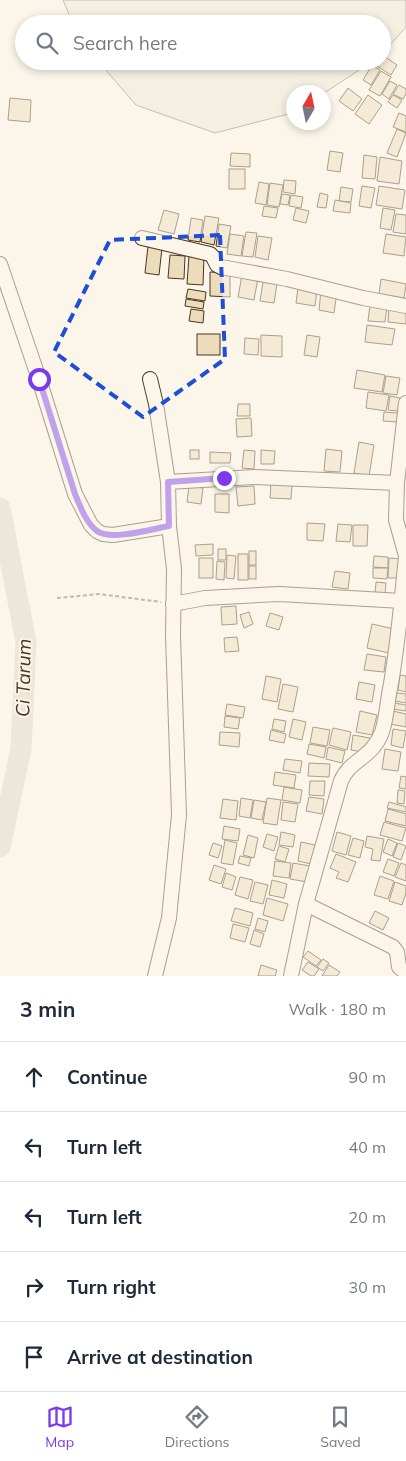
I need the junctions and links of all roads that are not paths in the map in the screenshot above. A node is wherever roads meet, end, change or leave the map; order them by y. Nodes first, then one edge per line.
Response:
1 (142, 238) dead end
2 (0, 264) edge
3 (406, 306) edge
4 (150, 378) dead end
5 (406, 403) edge
6 (168, 482) junction
7 (397, 484) junction
8 (169, 526) junction
9 (406, 556) edge
10 (402, 601) junction
11 (173, 604) junction
12 (306, 904) junction
13 (406, 973) edge
14 (155, 976) edge
15 (290, 976) edge

1 - 3 street
2 - 8 street
4 - 6 street
5 - 7 street
6 - 7 street
6 - 8 street
7 - 9 street
8 - 11 street
9 - 10 street
10 - 11 street
10 - 12 street
11 - 14 street
12 - 13 street
12 - 15 street

